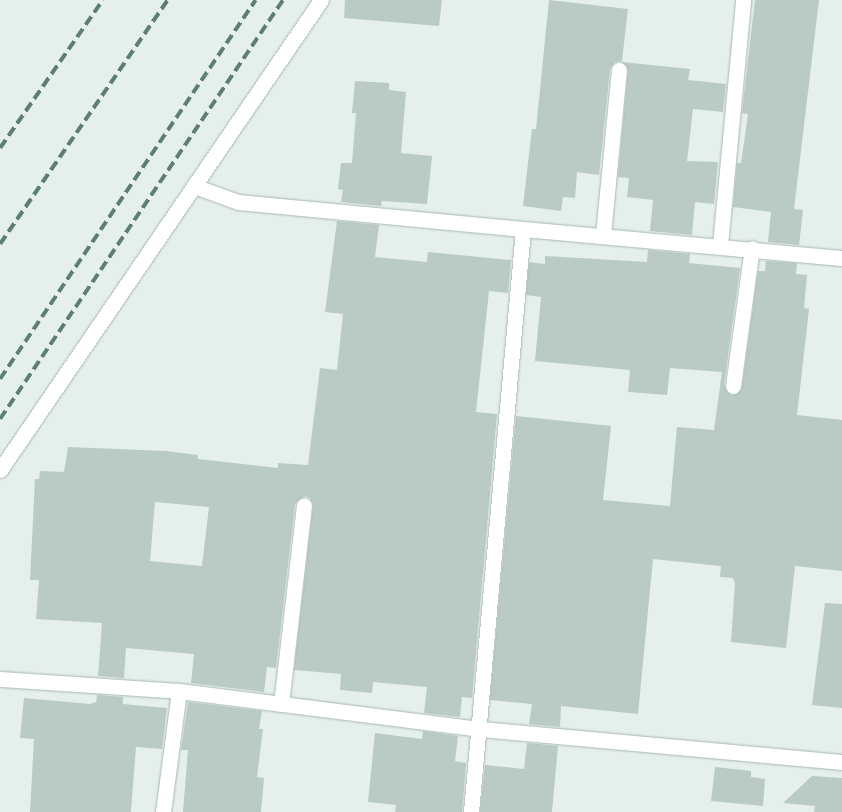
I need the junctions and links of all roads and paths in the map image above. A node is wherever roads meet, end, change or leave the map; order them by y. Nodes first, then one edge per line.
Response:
1 (321, 0) edge
2 (743, 0) edge
3 (619, 70) dead end
4 (194, 186) junction
5 (523, 229) junction
6 (603, 235) junction
7 (720, 244) junction
8 (752, 248) junction
9 (842, 258) edge
10 (734, 386) dead end
11 (0, 470) edge
12 (304, 505) dead end
13 (0, 679) edge
14 (179, 691) junction
15 (281, 704) junction
16 (480, 729) junction
17 (842, 762) edge
18 (163, 812) edge
19 (470, 812) edge

1 - 4 street
2 - 7 street
3 - 6 street
4 - 5 street
4 - 11 street
5 - 6 street
5 - 16 street
6 - 7 street
7 - 8 street
8 - 9 street
8 - 10 street
12 - 15 street
13 - 14 street
14 - 15 street
14 - 18 street
15 - 16 street
16 - 17 street
16 - 19 street

